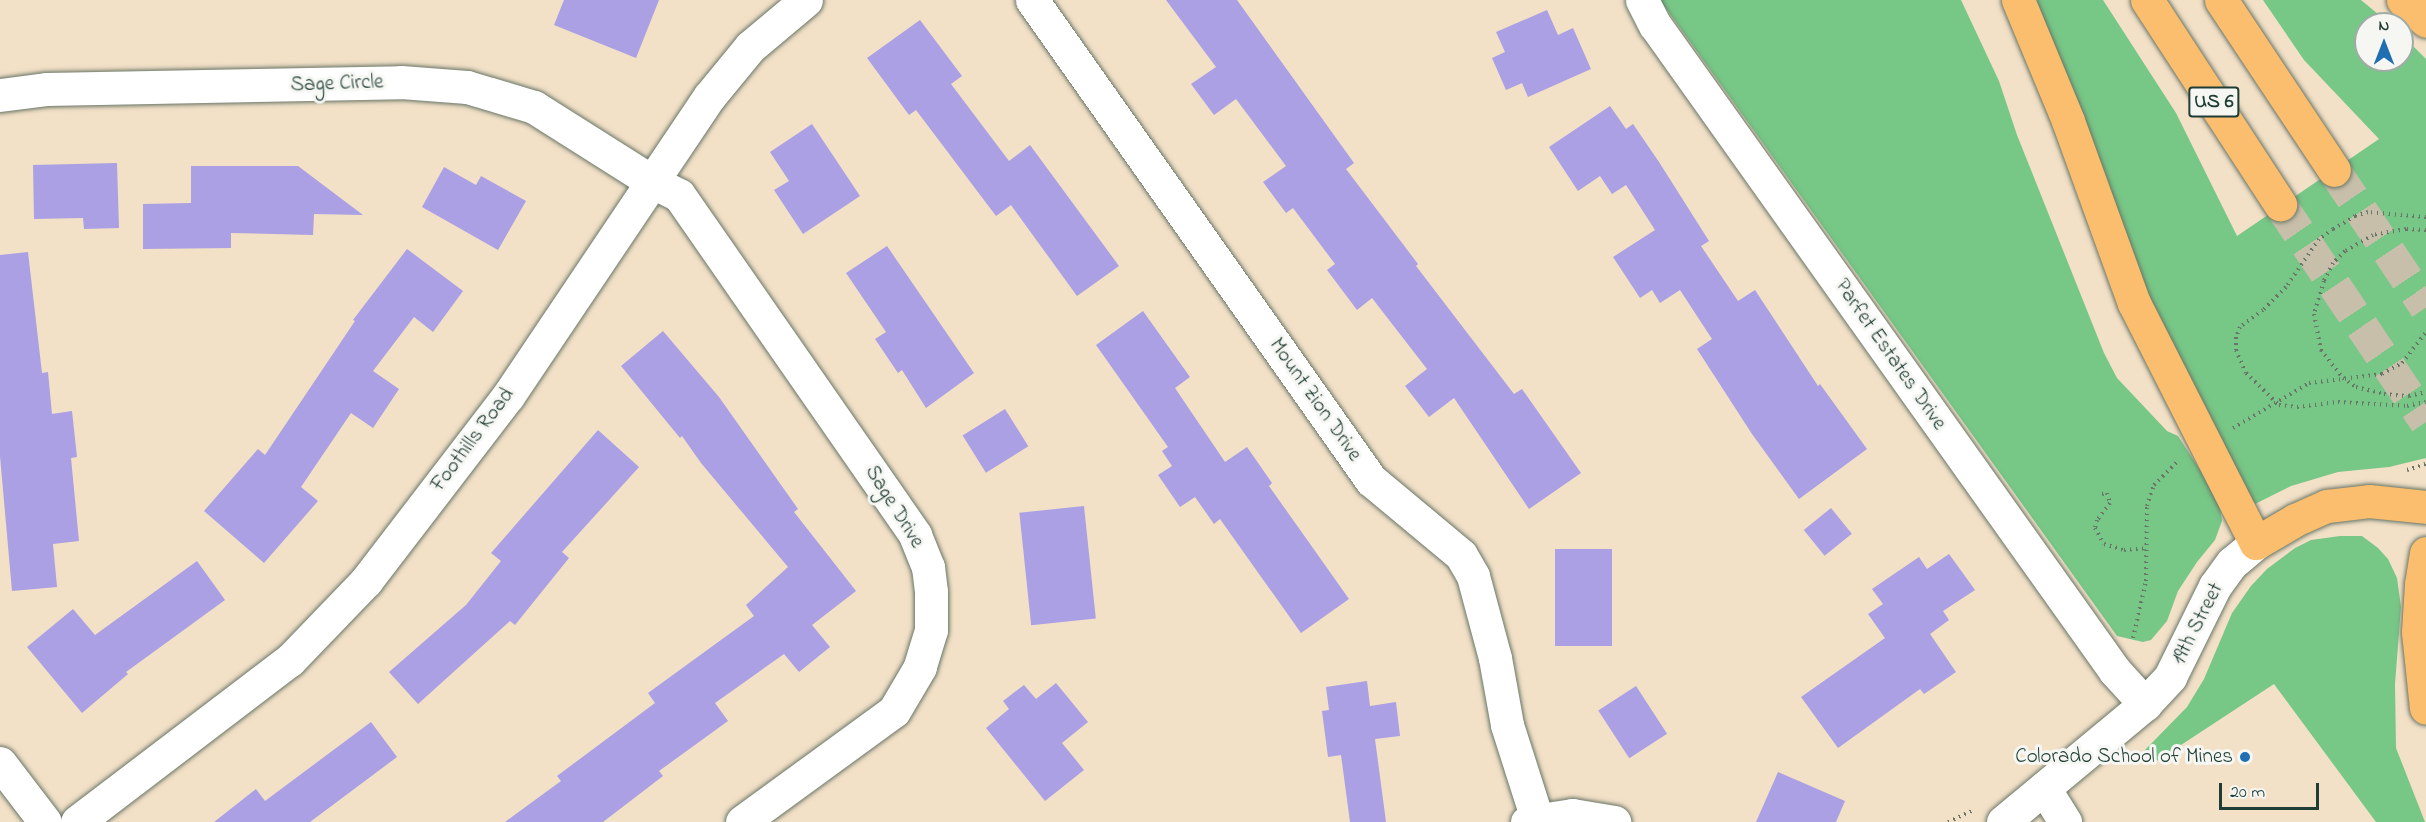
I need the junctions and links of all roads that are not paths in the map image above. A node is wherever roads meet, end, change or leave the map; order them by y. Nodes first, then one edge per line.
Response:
1 (806, 0) edge
2 (1032, 0) edge
3 (1642, 0) edge
4 (2018, 0) edge
5 (2147, 0) edge
6 (2221, 0) edge
7 (2403, 0) edge
8 (2426, 21) edge
9 (0, 95) edge
10 (2334, 170) tunnel mouth
11 (651, 181) junction
12 (2280, 204) tunnel mouth
13 (2426, 507) edge
14 (2256, 543) junction
15 (2426, 553) edge
16 (2145, 704) junction
17 (2426, 708) edge
18 (0, 763) edge
19 (2044, 788) junction
20 (1532, 820) edge
21 (45, 822) edge
22 (77, 822) edge
23 (742, 822) edge
24 (1614, 822) edge
25 (2003, 822) edge
26 (2065, 822) edge

1 - 11 street, Foothills Road
2 - 20 street, Mount Zion Drive
3 - 16 street, Parfet Estates Drive
4 - 14 main road
5 - 12 main road, US 6
6 - 10 main road, US 6
7 - 8 main road
9 - 11 street, Sage Circle
11 - 22 street, Foothills Road
11 - 23 street, Sage Drive
13 - 14 main road, 19th Street
14 - 16 street, 19th Street
15 - 17 main road
16 - 19 street, 19th Street
18 - 21 street
19 - 25 street, 19th Street
19 - 26 street
20 - 24 street

